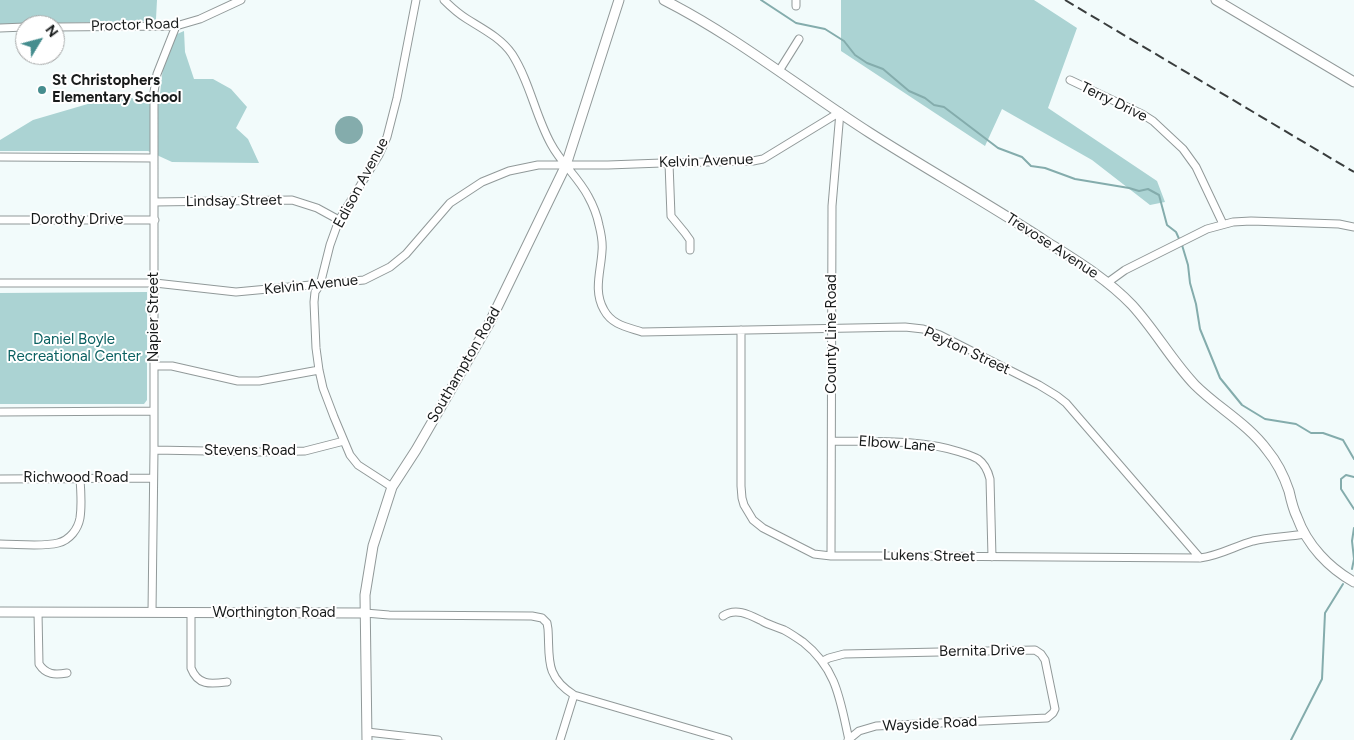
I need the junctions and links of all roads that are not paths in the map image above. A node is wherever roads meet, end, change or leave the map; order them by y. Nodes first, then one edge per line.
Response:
1 (241, 0) edge
2 (416, 0) edge
3 (444, 0) edge
4 (619, 0) edge
5 (664, 0) edge
6 (1216, 0) edge
7 (176, 26) junction
8 (15, 27) edge
9 (65, 27) edge
10 (0, 28) edge
11 (799, 39) dead end
12 (779, 71) junction
13 (1070, 80) dead end
14 (1354, 82) edge
15 (840, 112) junction
16 (0, 157) edge
17 (154, 158) junction
18 (669, 162) junction
19 (566, 165) junction
20 (155, 202) junction
21 (0, 220) edge
22 (155, 220) junction
23 (339, 220) junction
24 (1223, 224) junction
25 (1354, 227) edge
26 (690, 250) dead end
27 (0, 283) edge
28 (155, 283) junction
29 (1107, 283) junction
30 (320, 285) junction
31 (832, 328) junction
32 (741, 330) junction
33 (154, 366) junction
34 (319, 370) junction
35 (0, 412) edge
36 (154, 412) junction
37 (344, 441) junction
38 (832, 441) junction
39 (154, 450) junction
40 (153, 478) junction
41 (0, 479) edge
42 (80, 479) junction
43 (392, 487) junction
44 (1304, 534) junction
45 (0, 544) edge
46 (831, 556) junction
47 (992, 557) junction
48 (1200, 558) junction
49 (1353, 581) edge
50 (0, 612) edge
51 (38, 612) junction
52 (152, 612) junction
53 (191, 613) junction
54 (366, 613) junction
55 (723, 616) dead end
56 (823, 661) junction
57 (67, 673) dead end
58 (227, 682) dead end
59 (574, 695) junction
60 (1016, 720) joint
61 (367, 736) edge
62 (438, 740) edge
63 (560, 740) edge
64 (728, 740) edge
65 (849, 740) edge

1 - 7 street, Proctor Road
2 - 23 street, Edison Avenue
3 - 19 street
4 - 19 street, Southampton Road
5 - 12 street, Trevose Avenue
6 - 14 street
7 - 9 street, Proctor Road
7 - 17 street, Napier Street
8 - 10 street
11 - 12 street
12 - 15 street, Trevose Avenue
13 - 24 street, Terry Drive
15 - 18 street, Kelvin Avenue
15 - 29 street, Trevose Avenue
15 - 31 street, County Line Road
16 - 17 street
17 - 20 street, Napier Street
18 - 19 street, Kelvin Avenue
18 - 26 street
19 - 30 street, Kelvin Avenue
19 - 32 street, Peyton Street
19 - 43 street, Southampton Road
20 - 22 street, Napier Street
20 - 23 street, Lindsay Street
21 - 22 street, Dorothy Drive
22 - 28 street, Napier Street
23 - 30 street, Edison Avenue
24 - 25 street
24 - 29 street
27 - 28 street, Kelvin Avenue
28 - 30 street, Kelvin Avenue
28 - 33 street, Napier Street
29 - 44 street, Trevose Avenue
30 - 34 street, Edison Avenue
31 - 32 street, Peyton Street
31 - 38 street, County Line Road
31 - 48 street, Peyton Street
32 - 46 street, Lukens Street
33 - 34 street
33 - 36 street, Napier Street
34 - 37 street, Edison Avenue
35 - 36 street
36 - 39 street, Napier Street
37 - 39 street, Stevens Road
37 - 43 street, Edison Avenue
38 - 46 street, County Line Road
38 - 47 street, Elbow Lane
39 - 40 street, Napier Street
40 - 42 street, Richwood Road
40 - 52 street, Napier Street
41 - 42 street, Richwood Road
42 - 45 street
43 - 54 street, Southampton Road
44 - 48 street, Lukens Street
44 - 49 street, Trevose Avenue
46 - 47 street, Lukens Street
47 - 48 street, Lukens Street
50 - 51 street, Worthington Road
51 - 52 street, Worthington Road
51 - 57 street
52 - 53 street, Worthington Road
53 - 54 street, Worthington Road
53 - 58 street
54 - 59 street, Worthington Road
54 - 61 street, Southampton Road
55 - 56 street
56 - 60 street, Bernita Drive
56 - 65 street
59 - 63 street
59 - 64 street
60 - 65 street, Wayside Road
61 - 62 street

